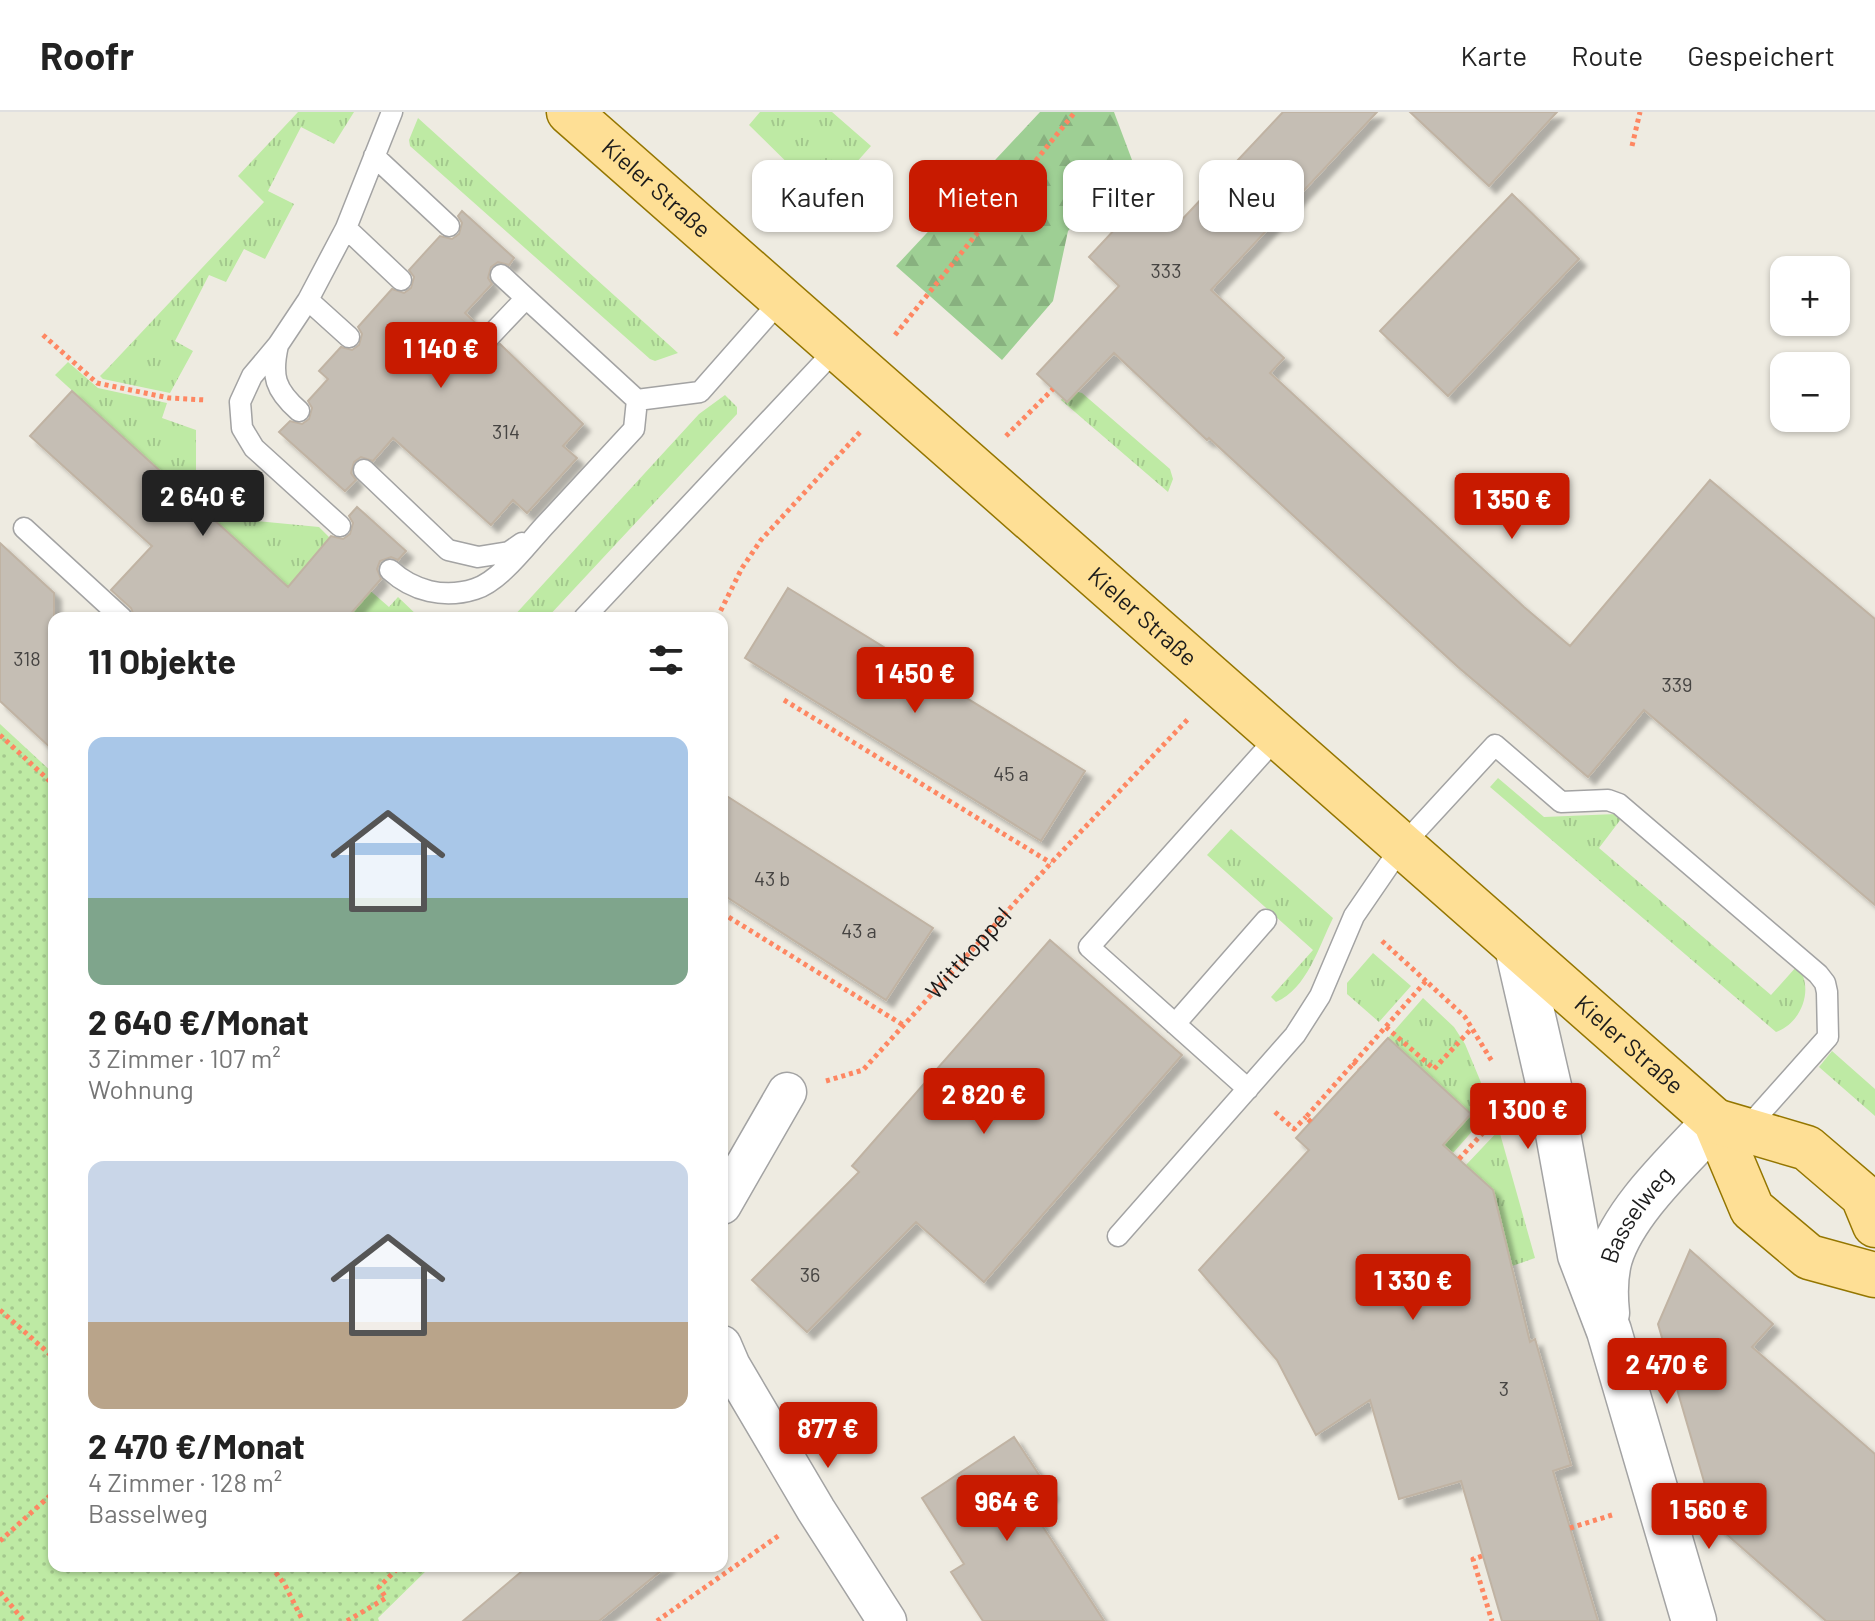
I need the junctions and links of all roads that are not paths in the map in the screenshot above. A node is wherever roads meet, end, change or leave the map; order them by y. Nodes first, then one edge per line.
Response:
1 (392, 112) edge
2 (569, 112) edge
3 (374, 156) junction
4 (449, 226) dead end
5 (346, 228) junction
6 (501, 275) dead end
7 (401, 280) dead end
8 (526, 298) junction
9 (782, 299) junction
10 (308, 300) junction
11 (490, 336) dead end
12 (349, 337) dead end
13 (278, 345) junction
14 (865, 372) junction
15 (637, 400) junction
16 (299, 411) dead end
17 (364, 470) dead end
18 (340, 526) dead end
19 (24, 528) dead end
20 (539, 532) junction
21 (390, 570) dead end
22 (115, 612) edge
23 (591, 612) edge
24 (1278, 736) junction
25 (1402, 846) junction
26 (1266, 920) dead end
27 (1517, 947) junction
28 (1175, 1024) junction
29 (1248, 1089) junction
30 (787, 1092) road end
31 (1731, 1125) junction
32 (728, 1195) edge
33 (1875, 1225) edge
34 (1118, 1236) dead end
35 (1875, 1275) edge
36 (1609, 1331) junction
37 (728, 1359) edge
38 (887, 1621) edge
39 (1694, 1621) edge

1 - 3 lane
2 - 9 main road, Kieler Straße
3 - 4 lane
3 - 5 lane
5 - 7 lane
5 - 10 lane
6 - 8 lane
8 - 11 lane
8 - 15 lane
9 - 14 main road, Kieler Straße
9 - 15 lane
10 - 12 lane
10 - 13 lane
13 - 16 lane
13 - 18 lane
14 - 23 lane
14 - 24 main road, Kieler Straße
15 - 20 lane
17 - 20 lane
19 - 22 lane
20 - 21 lane
24 - 25 main road, Kieler Straße
24 - 28 lane
25 - 27 main road, Kieler Straße
25 - 29 lane
25 - 31 lane
26 - 28 lane
27 - 31 main road, Kieler Straße
27 - 36 street, Basselweg
28 - 29 lane
29 - 34 lane
30 - 32 street
31 - 33 main road, Kieler Straße
31 - 35 main road, Kieler Straße
31 - 36 street, Basselweg
36 - 39 street, Basselweg
37 - 38 street

